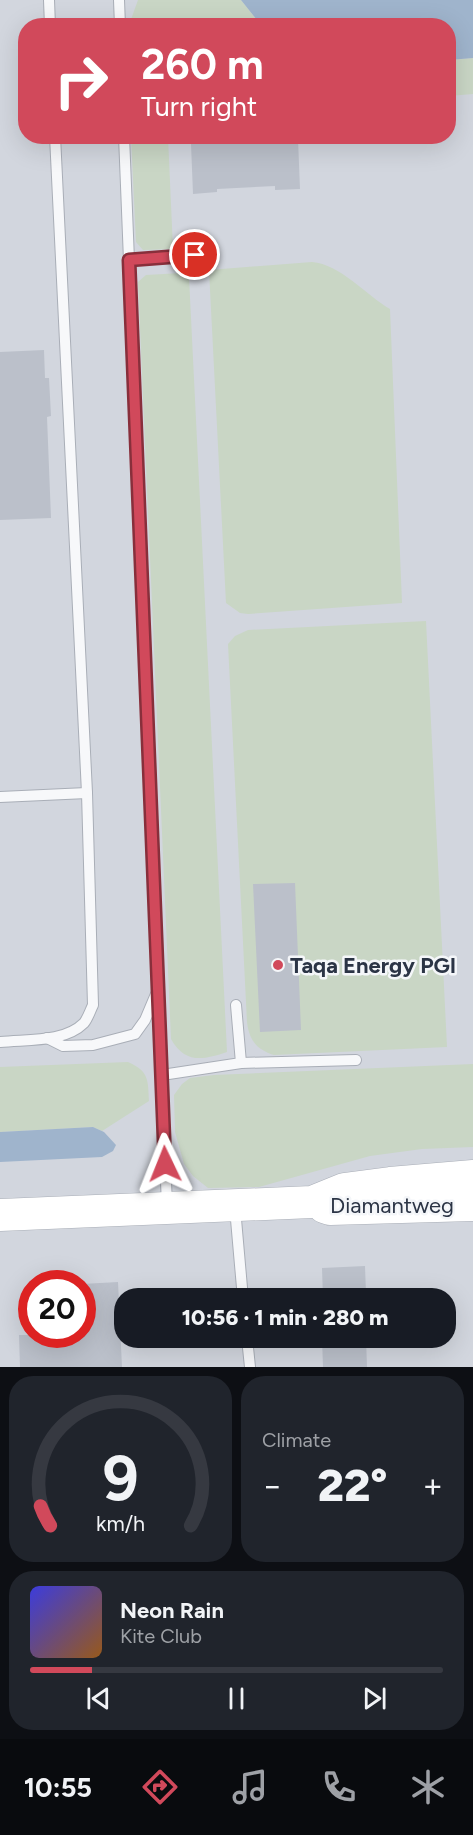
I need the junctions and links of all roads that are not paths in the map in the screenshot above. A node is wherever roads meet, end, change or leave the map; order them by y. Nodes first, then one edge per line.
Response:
1 (49, 0) edge
2 (119, 0) edge
3 (50, 18) edge
4 (120, 18) edge
5 (56, 144) edge
6 (124, 144) edge
7 (195, 255) dead end
8 (129, 260) junction
9 (87, 793) junction
10 (0, 797) edge
11 (158, 990) junction
12 (236, 1005) dead end
13 (46, 1037) junction
14 (0, 1042) edge
15 (356, 1060) dead end
16 (241, 1063) junction
17 (162, 1075) junction
18 (473, 1176) edge
19 (312, 1202) junction
20 (234, 1205) junction
21 (473, 1205) edge
22 (166, 1207) junction
23 (0, 1215) edge
24 (242, 1288) edge
25 (248, 1348) edge
26 (250, 1367) edge

1 - 3 lane
2 - 4 lane
5 - 9 lane
6 - 8 lane
7 - 8 lane
8 - 11 lane
9 - 10 lane
9 - 13 lane
11 - 13 lane
11 - 17 lane
12 - 16 lane
13 - 14 lane
15 - 16 lane
16 - 17 lane
17 - 22 lane
18 - 19 street, Diamantweg
19 - 20 street, Diamantweg
19 - 21 street, Diamantweg
20 - 22 street, Diamantweg
20 - 24 lane
22 - 23 street, Diamantweg
25 - 26 lane

